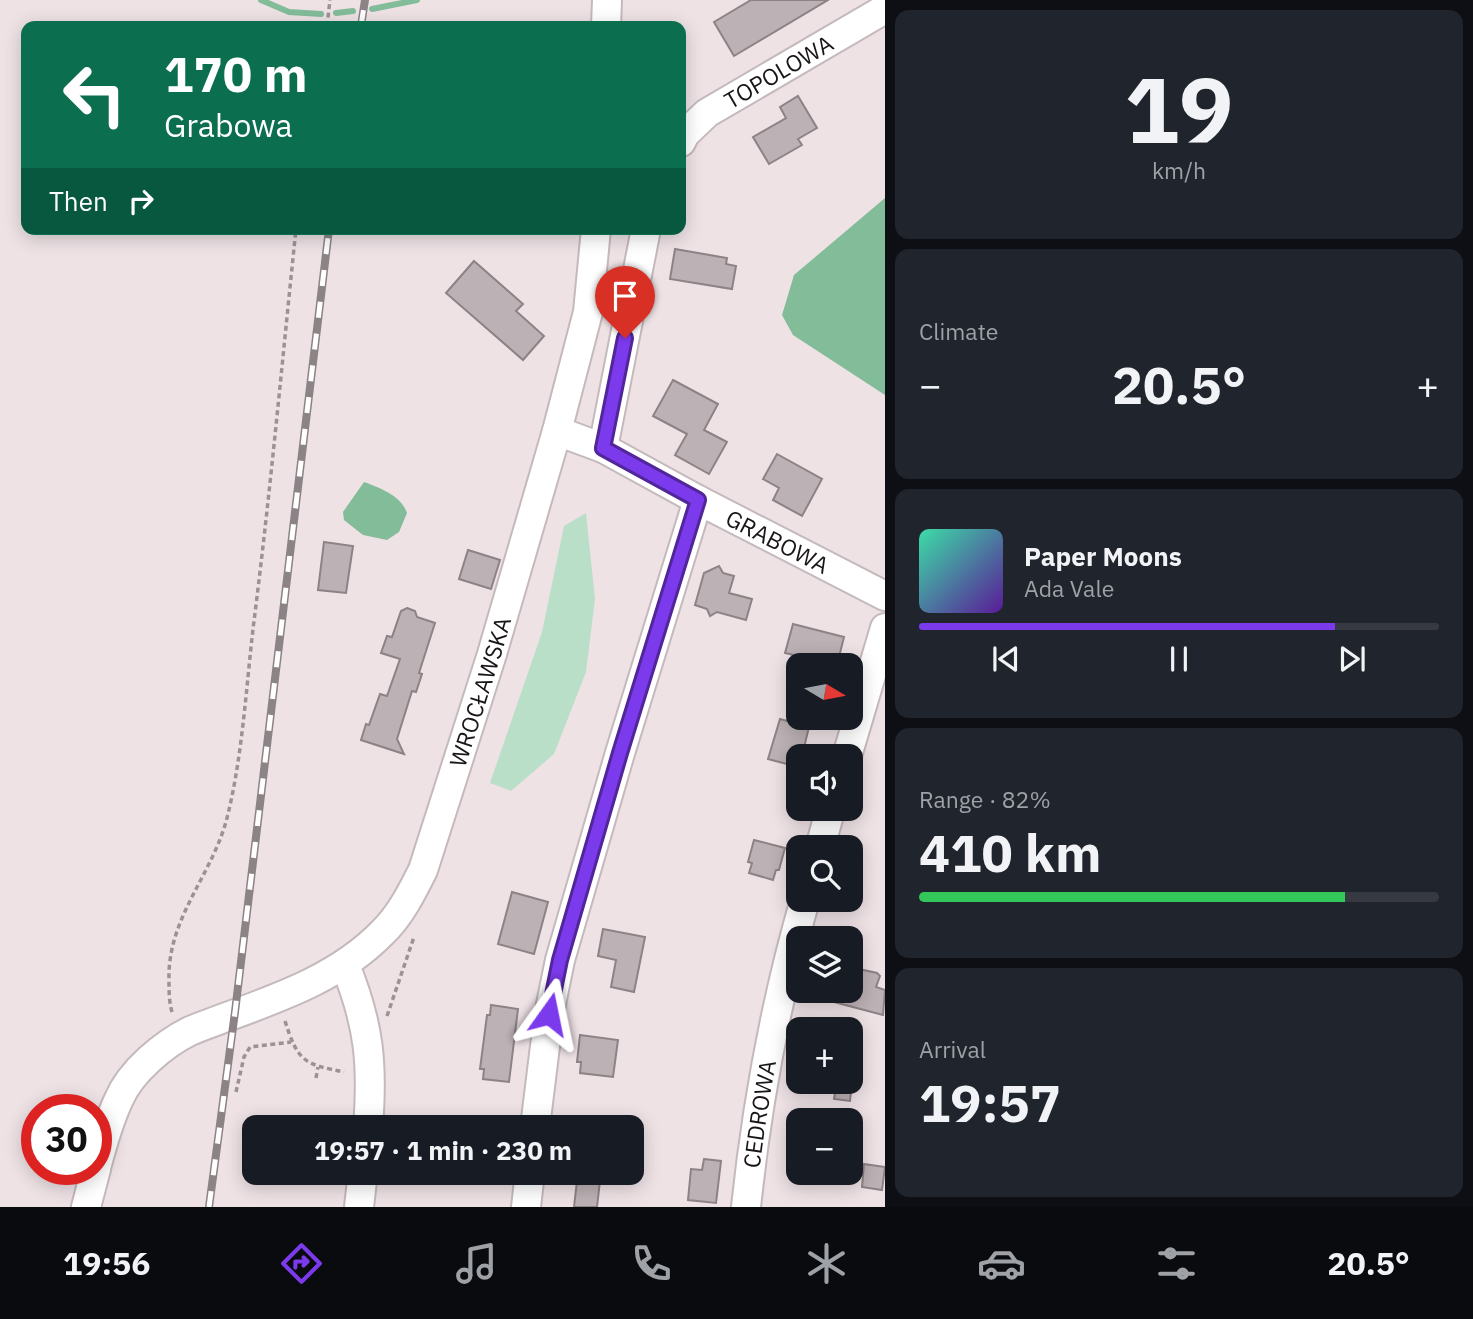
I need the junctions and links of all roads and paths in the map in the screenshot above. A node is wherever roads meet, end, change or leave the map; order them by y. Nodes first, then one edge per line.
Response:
1 (330, 0) edge
2 (607, 0) edge
3 (885, 9) edge
4 (328, 21) edge
5 (606, 21) edge
6 (686, 133) edge
7 (295, 235) edge
8 (595, 235) edge
9 (645, 235) edge
10 (557, 431) junction
11 (603, 448) junction
12 (698, 500) junction
13 (885, 596) edge
14 (885, 628) edge
15 (851, 744) edge
16 (802, 912) edge
17 (345, 965) junction
18 (281, 1011) dead end
19 (180, 1036) junction
20 (292, 1042) junction
21 (318, 1067) junction
22 (355, 1074) dead end
23 (316, 1079) dead end
24 (236, 1092) dead end
25 (369, 1115) edge
26 (536, 1115) edge
27 (112, 1121) edge
28 (92, 1185) edge
29 (362, 1185) edge
30 (529, 1185) edge
31 (86, 1207) edge
32 (359, 1207) edge
33 (526, 1207) edge
34 (746, 1207) edge

1 - 4 path
2 - 5 street
3 - 6 street, TOPOLOWA
7 - 19 path
8 - 10 street, WROCŁAWSKA
9 - 11 street
10 - 11 street, GRABOWA
10 - 17 street, WROCŁAWSKA
11 - 12 street, GRABOWA
12 - 13 street, GRABOWA
12 - 26 street
14 - 15 street
16 - 34 street, CEDROWA
17 - 19 street, WROCŁAWSKA
17 - 25 street
18 - 20 path
19 - 27 street, WROCŁAWSKA
20 - 21 path
20 - 24 path
21 - 22 path
21 - 23 path
28 - 31 street, WROCŁAWSKA
29 - 32 street
30 - 33 street

